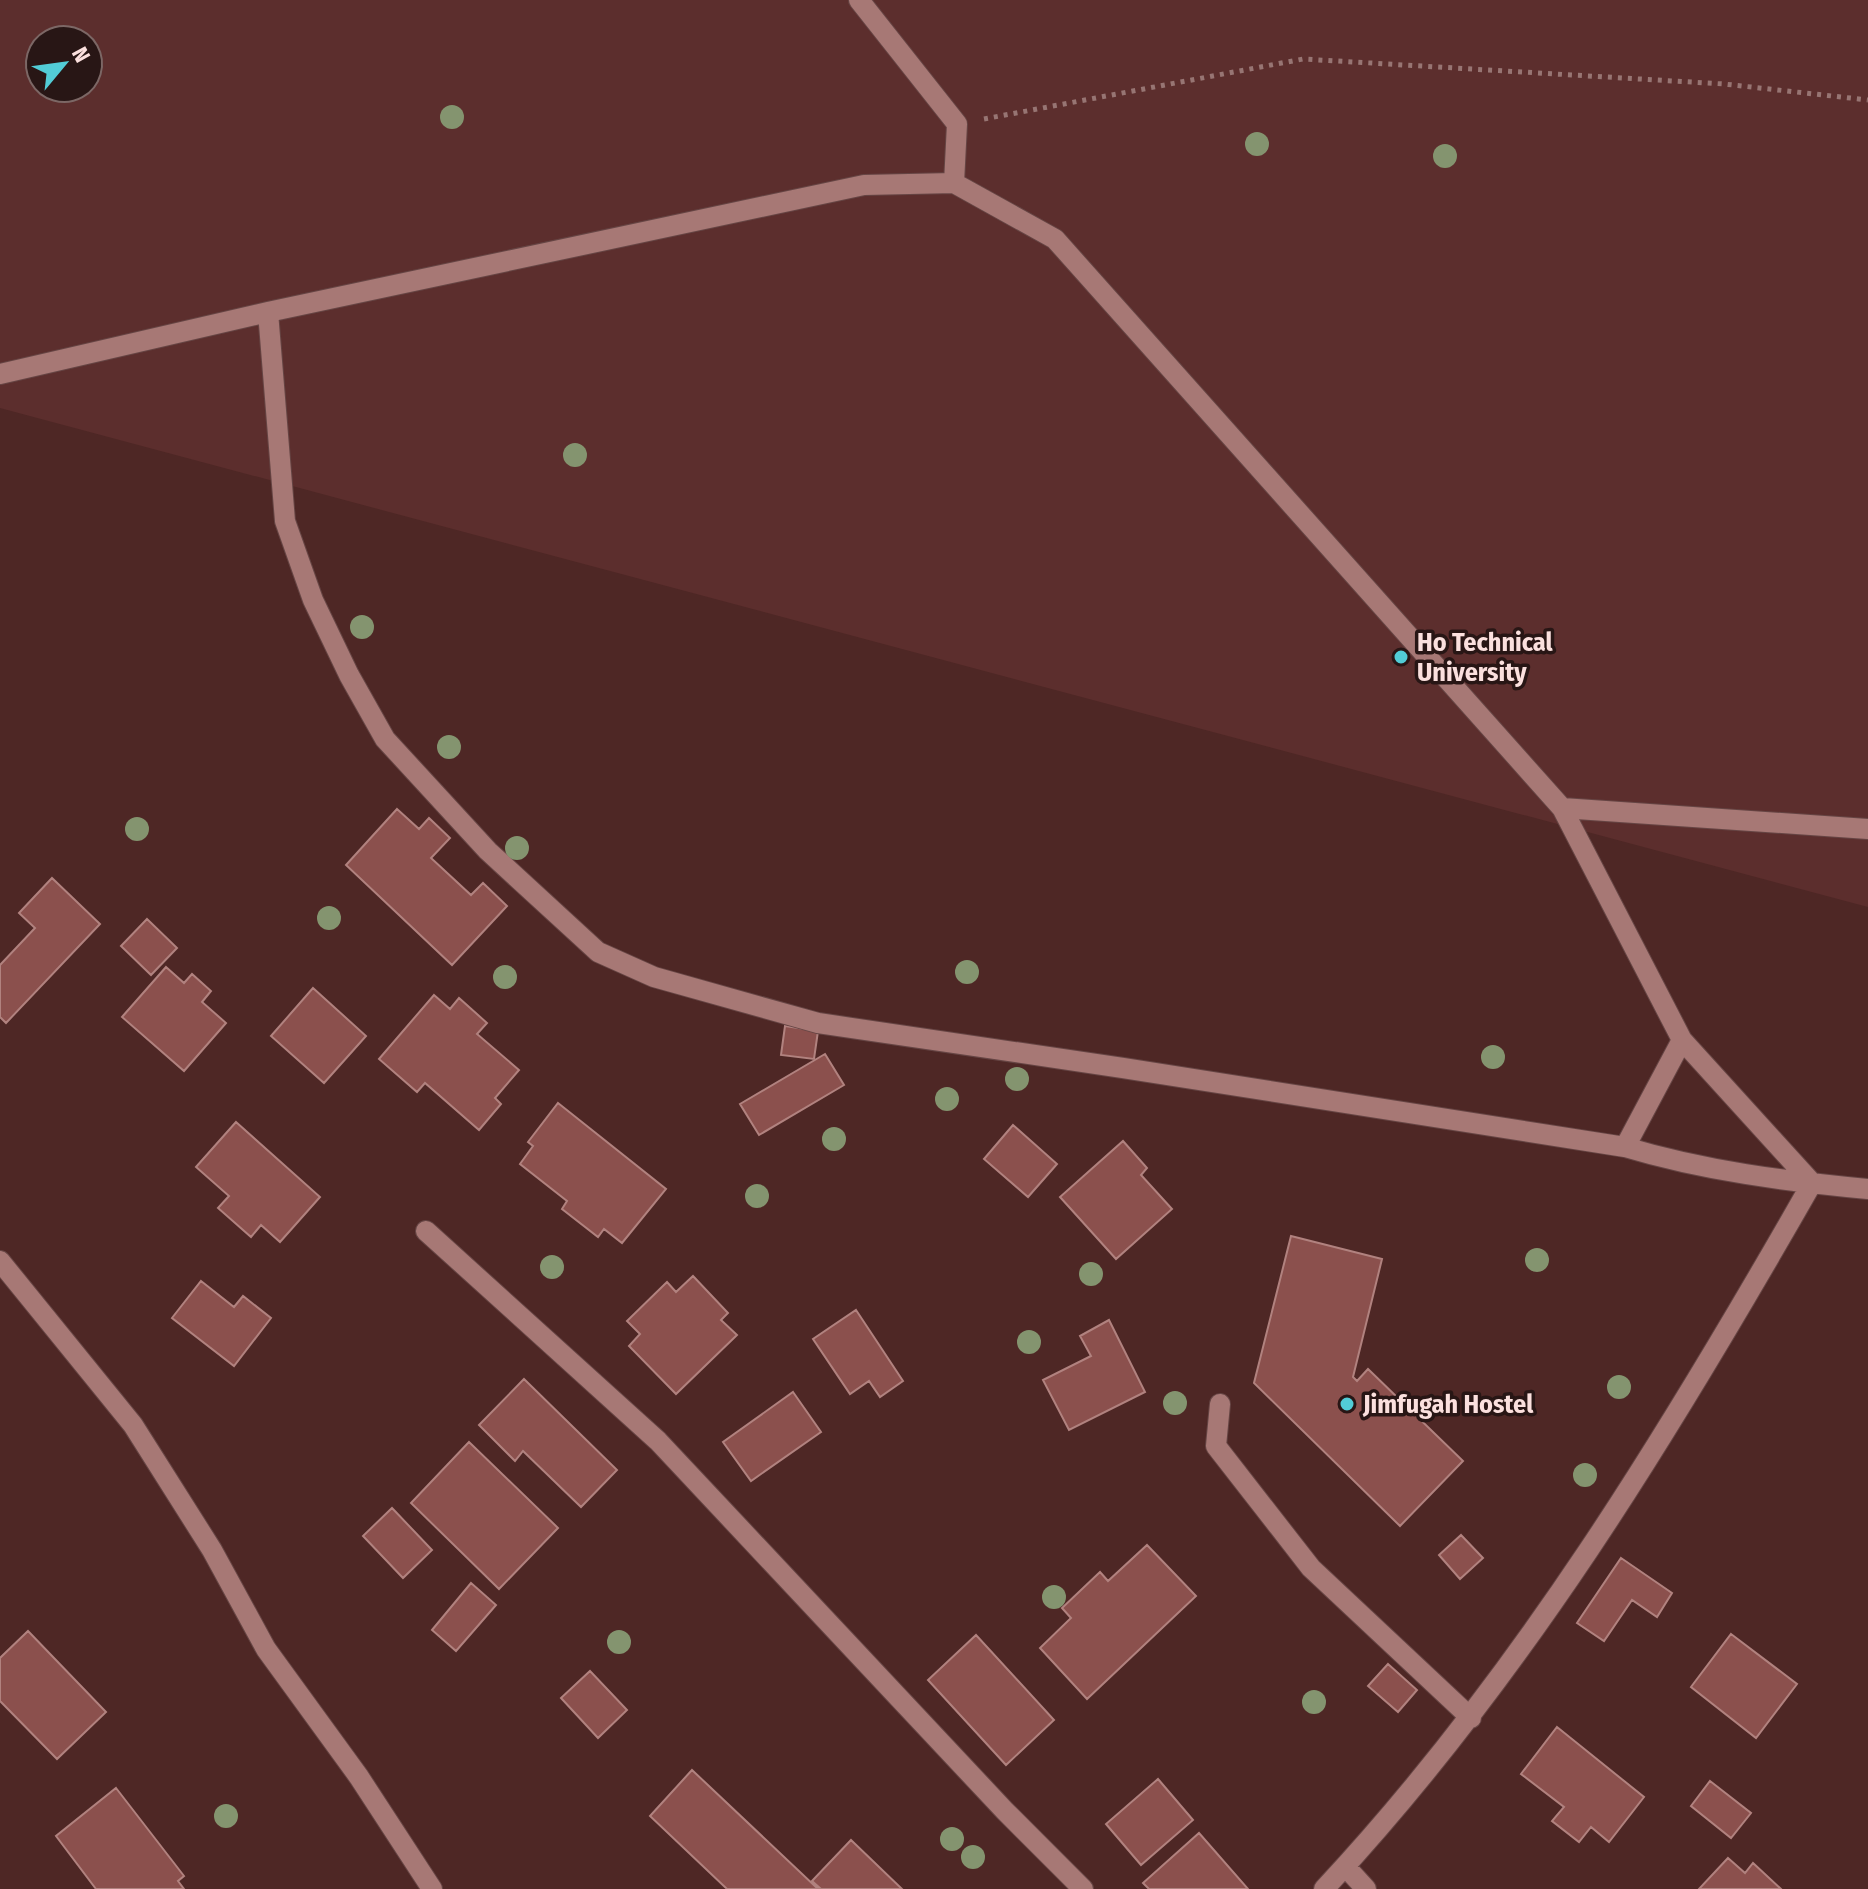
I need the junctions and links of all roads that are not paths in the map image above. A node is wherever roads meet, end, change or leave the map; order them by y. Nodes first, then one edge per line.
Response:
1 (859, 0) edge
2 (954, 183) junction
3 (268, 312) junction
4 (0, 374) edge
5 (1562, 808) junction
6 (1868, 829) edge
7 (1682, 1040) junction
8 (1625, 1147) junction
9 (1812, 1183) junction
10 (1868, 1189) edge
11 (426, 1231) dead end
12 (0, 1261) edge
13 (1220, 1404) dead end
14 (1471, 1718) junction
15 (1345, 1866) junction
16 (432, 1889) edge
17 (1083, 1889) edge
18 (1324, 1889) edge
19 (1366, 1889) edge

1 - 2 street
2 - 3 street
2 - 5 street
3 - 4 street
3 - 8 street
5 - 6 street
5 - 7 street
7 - 8 street
7 - 9 street
8 - 9 street
9 - 10 street
9 - 14 street
11 - 17 street
12 - 16 street
13 - 14 street
14 - 15 street
15 - 18 street
15 - 19 street

